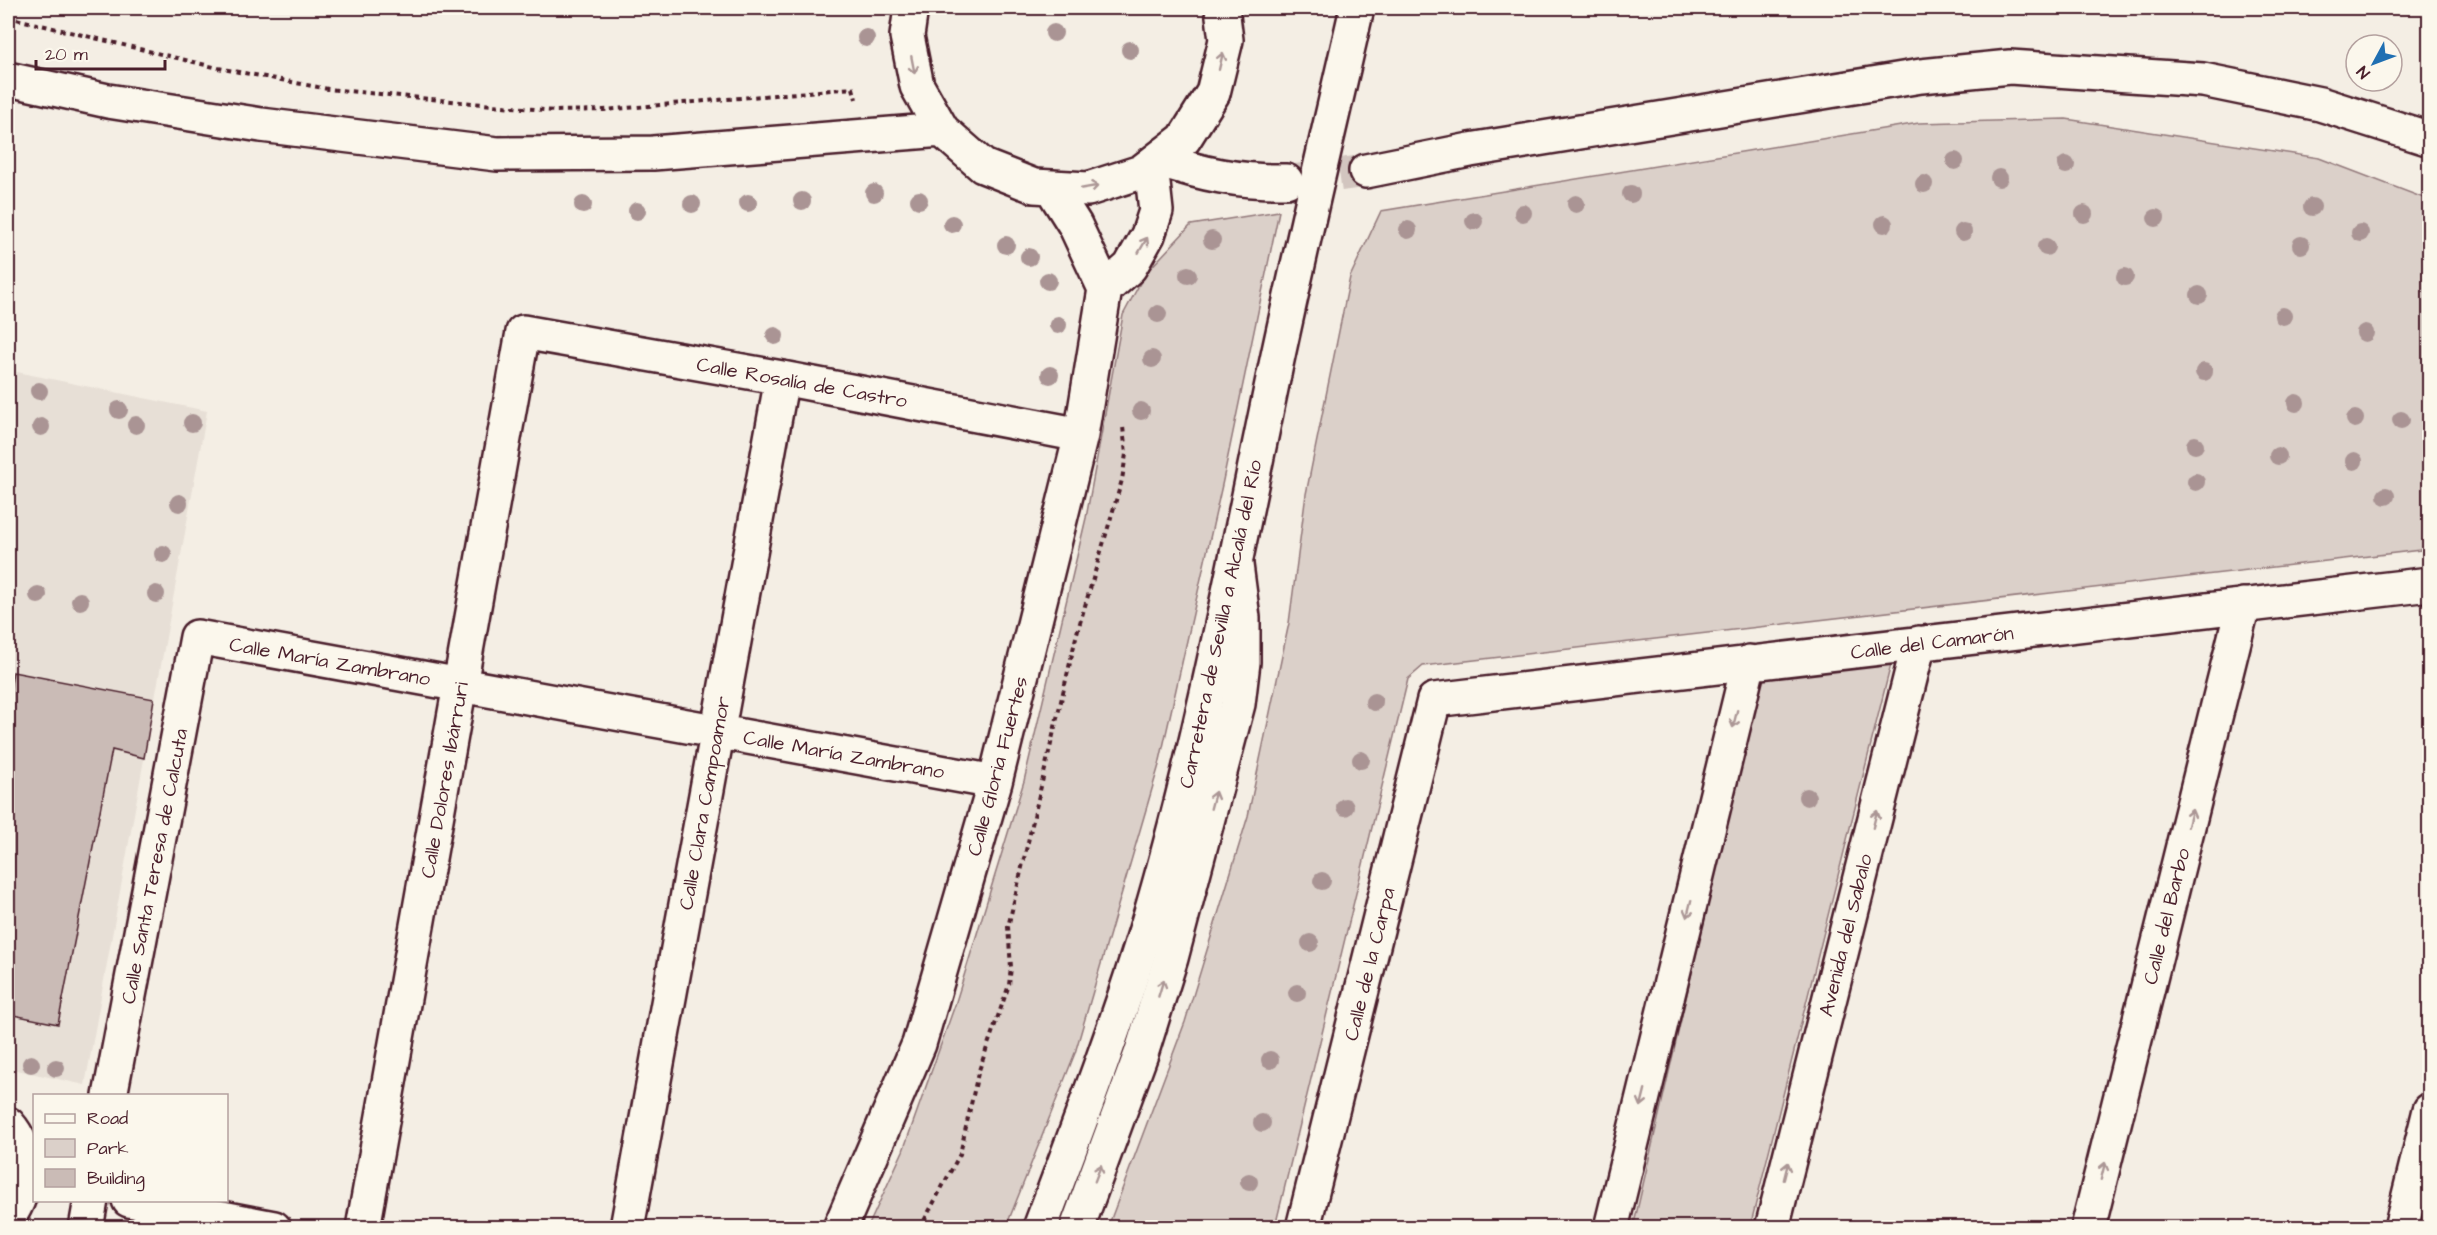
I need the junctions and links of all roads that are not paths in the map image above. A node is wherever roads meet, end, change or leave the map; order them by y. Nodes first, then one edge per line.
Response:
1 (910, 8) edge
2 (1222, 8) edge
3 (1357, 8) edge
4 (8, 79) edge
5 (942, 130) junction
6 (2430, 140) edge
7 (1154, 162) junction
8 (1366, 171) tunnel mouth
9 (1286, 181) tunnel mouth
10 (1051, 187) junction
11 (1105, 289) junction
12 (523, 332) joint
13 (782, 378) junction
14 (1081, 435) junction
15 (1235, 561) junction
16 (2430, 584) edge
17 (2243, 605) junction
18 (197, 637) joint
19 (1919, 643) junction
20 (1749, 662) junction
21 (461, 685) junction
22 (1434, 700) joint
23 (717, 731) junction
24 (994, 782) junction
25 (111, 1094) edge
26 (2430, 1110) edge
27 (8, 1124) edge
28 (29, 1182) edge
29 (91, 1202) edge
30 (140, 1202) edge
31 (8, 1218) edge
32 (86, 1227) edge
33 (274, 1227) edge
34 (363, 1227) edge
35 (627, 1227) edge
36 (840, 1227) edge
37 (1040, 1227) edge
38 (1077, 1227) edge
39 (1303, 1227) edge
40 (1611, 1227) edge
41 (1772, 1227) edge
42 (2088, 1227) edge
43 (2401, 1227) edge

1 -> 5 street
7 -> 2 street
3 - 15 street, Carretera de Sevilla a Alcalá del Río
4 - 5 street
5 - 10 street
6 - 8 street
7 - 9 street
10 -> 7 street
11 -> 7 street
10 - 11 street
11 - 14 street, Calle Gloria Fuertes
12 - 13 street, Calle Rosalía de Castro
12 - 21 street, Calle Dolores Ibárruri
13 - 14 street, Calle Rosalía de Castro
13 - 23 street, Calle Clara Campoamor
14 - 24 street, Calle Gloria Fuertes
15 - 37 street, Carretera de Sevilla a Alcalá del Río
38 -> 15 street
16 - 17 street, Calle del Camarón
17 - 19 street, Calle del Camarón
42 -> 17 street, Calle del Barbo
18 - 21 street, Calle María Zambrano
18 - 25 street, Calle Santa Teresa de Calcuta
19 - 20 street, Calle del Camarón
41 -> 19 street, Avenida del Sabalo
20 - 22 street, Calle del Camarón
20 -> 40 street
21 - 23 street, Calle María Zambrano
21 - 34 street, Calle Dolores Ibárruri
22 - 39 street, Calle de la Carpa
23 - 24 street, Calle María Zambrano
23 - 35 street, Calle Clara Campoamor
24 - 36 street, Calle Gloria Fuertes
26 - 43 street
27 - 28 street
28 - 31 street
29 - 32 street
30 - 33 street

